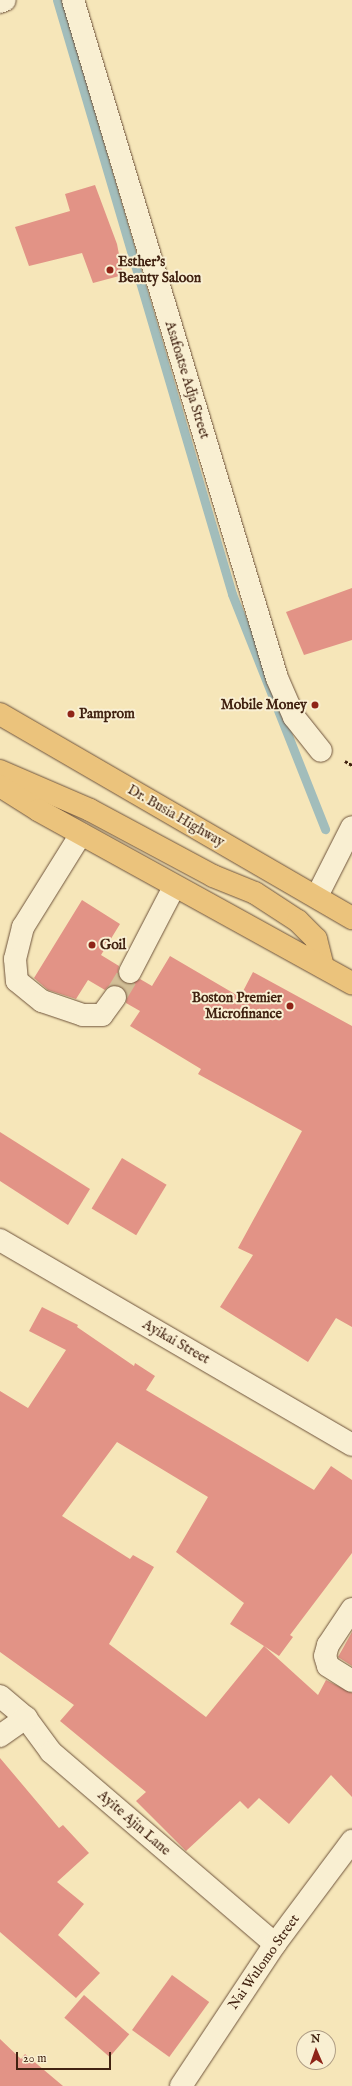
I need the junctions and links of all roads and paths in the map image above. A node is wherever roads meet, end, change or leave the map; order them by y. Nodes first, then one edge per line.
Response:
1 (5, 0) edge
2 (73, 0) edge
3 (0, 2) edge
4 (0, 714) edge
5 (321, 751) dead end
6 (0, 771) edge
7 (0, 786) edge
8 (352, 827) edge
9 (81, 834) junction
10 (174, 887) junction
11 (317, 896) junction
12 (352, 918) edge
13 (323, 967) junction
14 (130, 972) tunnel mouth
15 (352, 983) edge
16 (115, 996) tunnel mouth
17 (0, 1240) edge
18 (352, 1445) edge
19 (352, 1609) edge
20 (352, 1681) edge
21 (0, 1696) edge
22 (26, 1718) junction
23 (0, 1736) edge
24 (352, 1841) edge
25 (275, 1944) junction
26 (181, 2086) edge

1 - 3 street
2 - 5 street, Asafoatse Adja Street
4 - 11 highway, Dr. Busia Highway
6 - 13 highway
7 - 9 highway
8 - 11 street
9 - 10 highway
9 - 16 street
10 - 13 highway
10 - 14 street
11 - 12 highway, Dr. Busia Highway
13 - 15 highway
17 - 18 street, Ayikai Street
19 - 20 street
21 - 22 street, Ayite Ajin Lane
22 - 23 street
22 - 25 street, Ayite Ajin Lane
24 - 25 street, Nai Wulomo Street
25 - 26 street, Nai Wulomo Street

